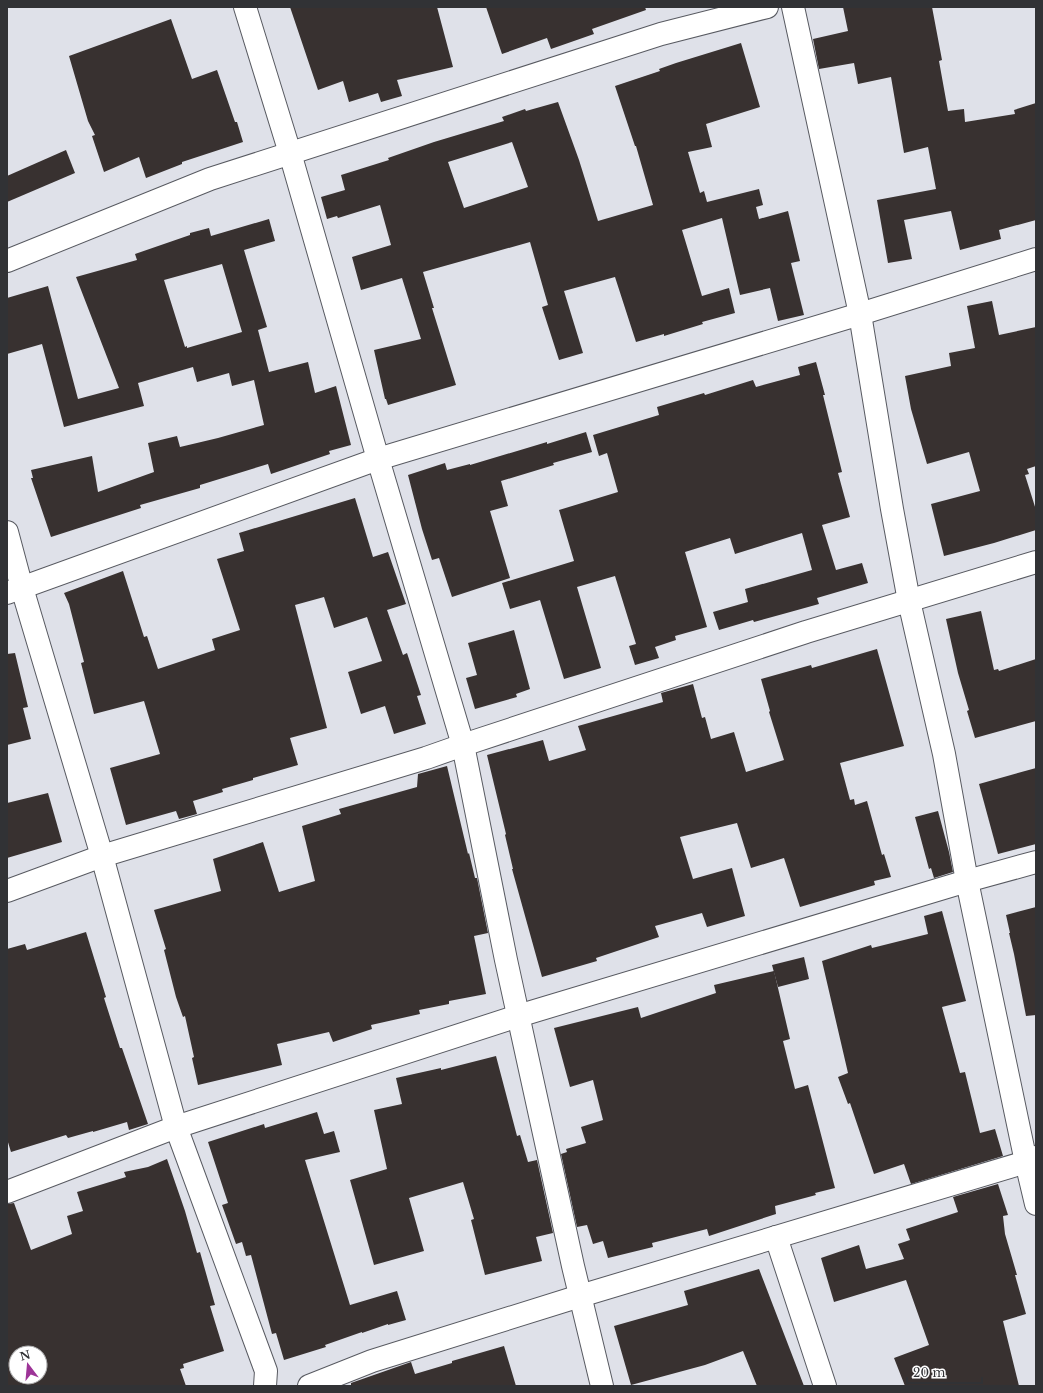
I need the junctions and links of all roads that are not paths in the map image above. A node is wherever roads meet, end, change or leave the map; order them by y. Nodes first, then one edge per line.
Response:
1 (245, 7) edge
2 (767, 7) edge
3 (793, 7) edge
4 (290, 153) junction
5 (1036, 259) edge
6 (7, 261) edge
7 (860, 314) junction
8 (378, 459) junction
9 (7, 532) edge
10 (1036, 562) edge
11 (14, 591) edge
12 (908, 601) junction
13 (463, 745) junction
14 (102, 856) junction
15 (1036, 862) edge
16 (967, 881) junction
17 (7, 891) edge
18 (518, 1016) junction
19 (176, 1127) junction
20 (1031, 1160) edge
21 (7, 1192) edge
22 (1036, 1204) edge
23 (776, 1237) junction
24 (580, 1296) junction
25 (265, 1386) edge
26 (309, 1386) edge
27 (602, 1386) edge
28 (825, 1386) edge

1 - 4 street
2 - 4 street
3 - 7 street
4 - 6 street
4 - 8 street
5 - 7 street
7 - 8 street
7 - 12 street
8 - 11 street
8 - 13 street
9 - 11 street
10 - 12 street
11 - 14 street
12 - 13 street
12 - 16 street
13 - 14 street
13 - 18 street
14 - 17 street
14 - 19 street
15 - 16 street
16 - 18 street
16 - 20 street
18 - 19 street
18 - 24 street
19 - 21 street
19 - 25 street
20 - 22 street
20 - 23 street
23 - 24 street
23 - 28 street
24 - 26 street
24 - 27 street

